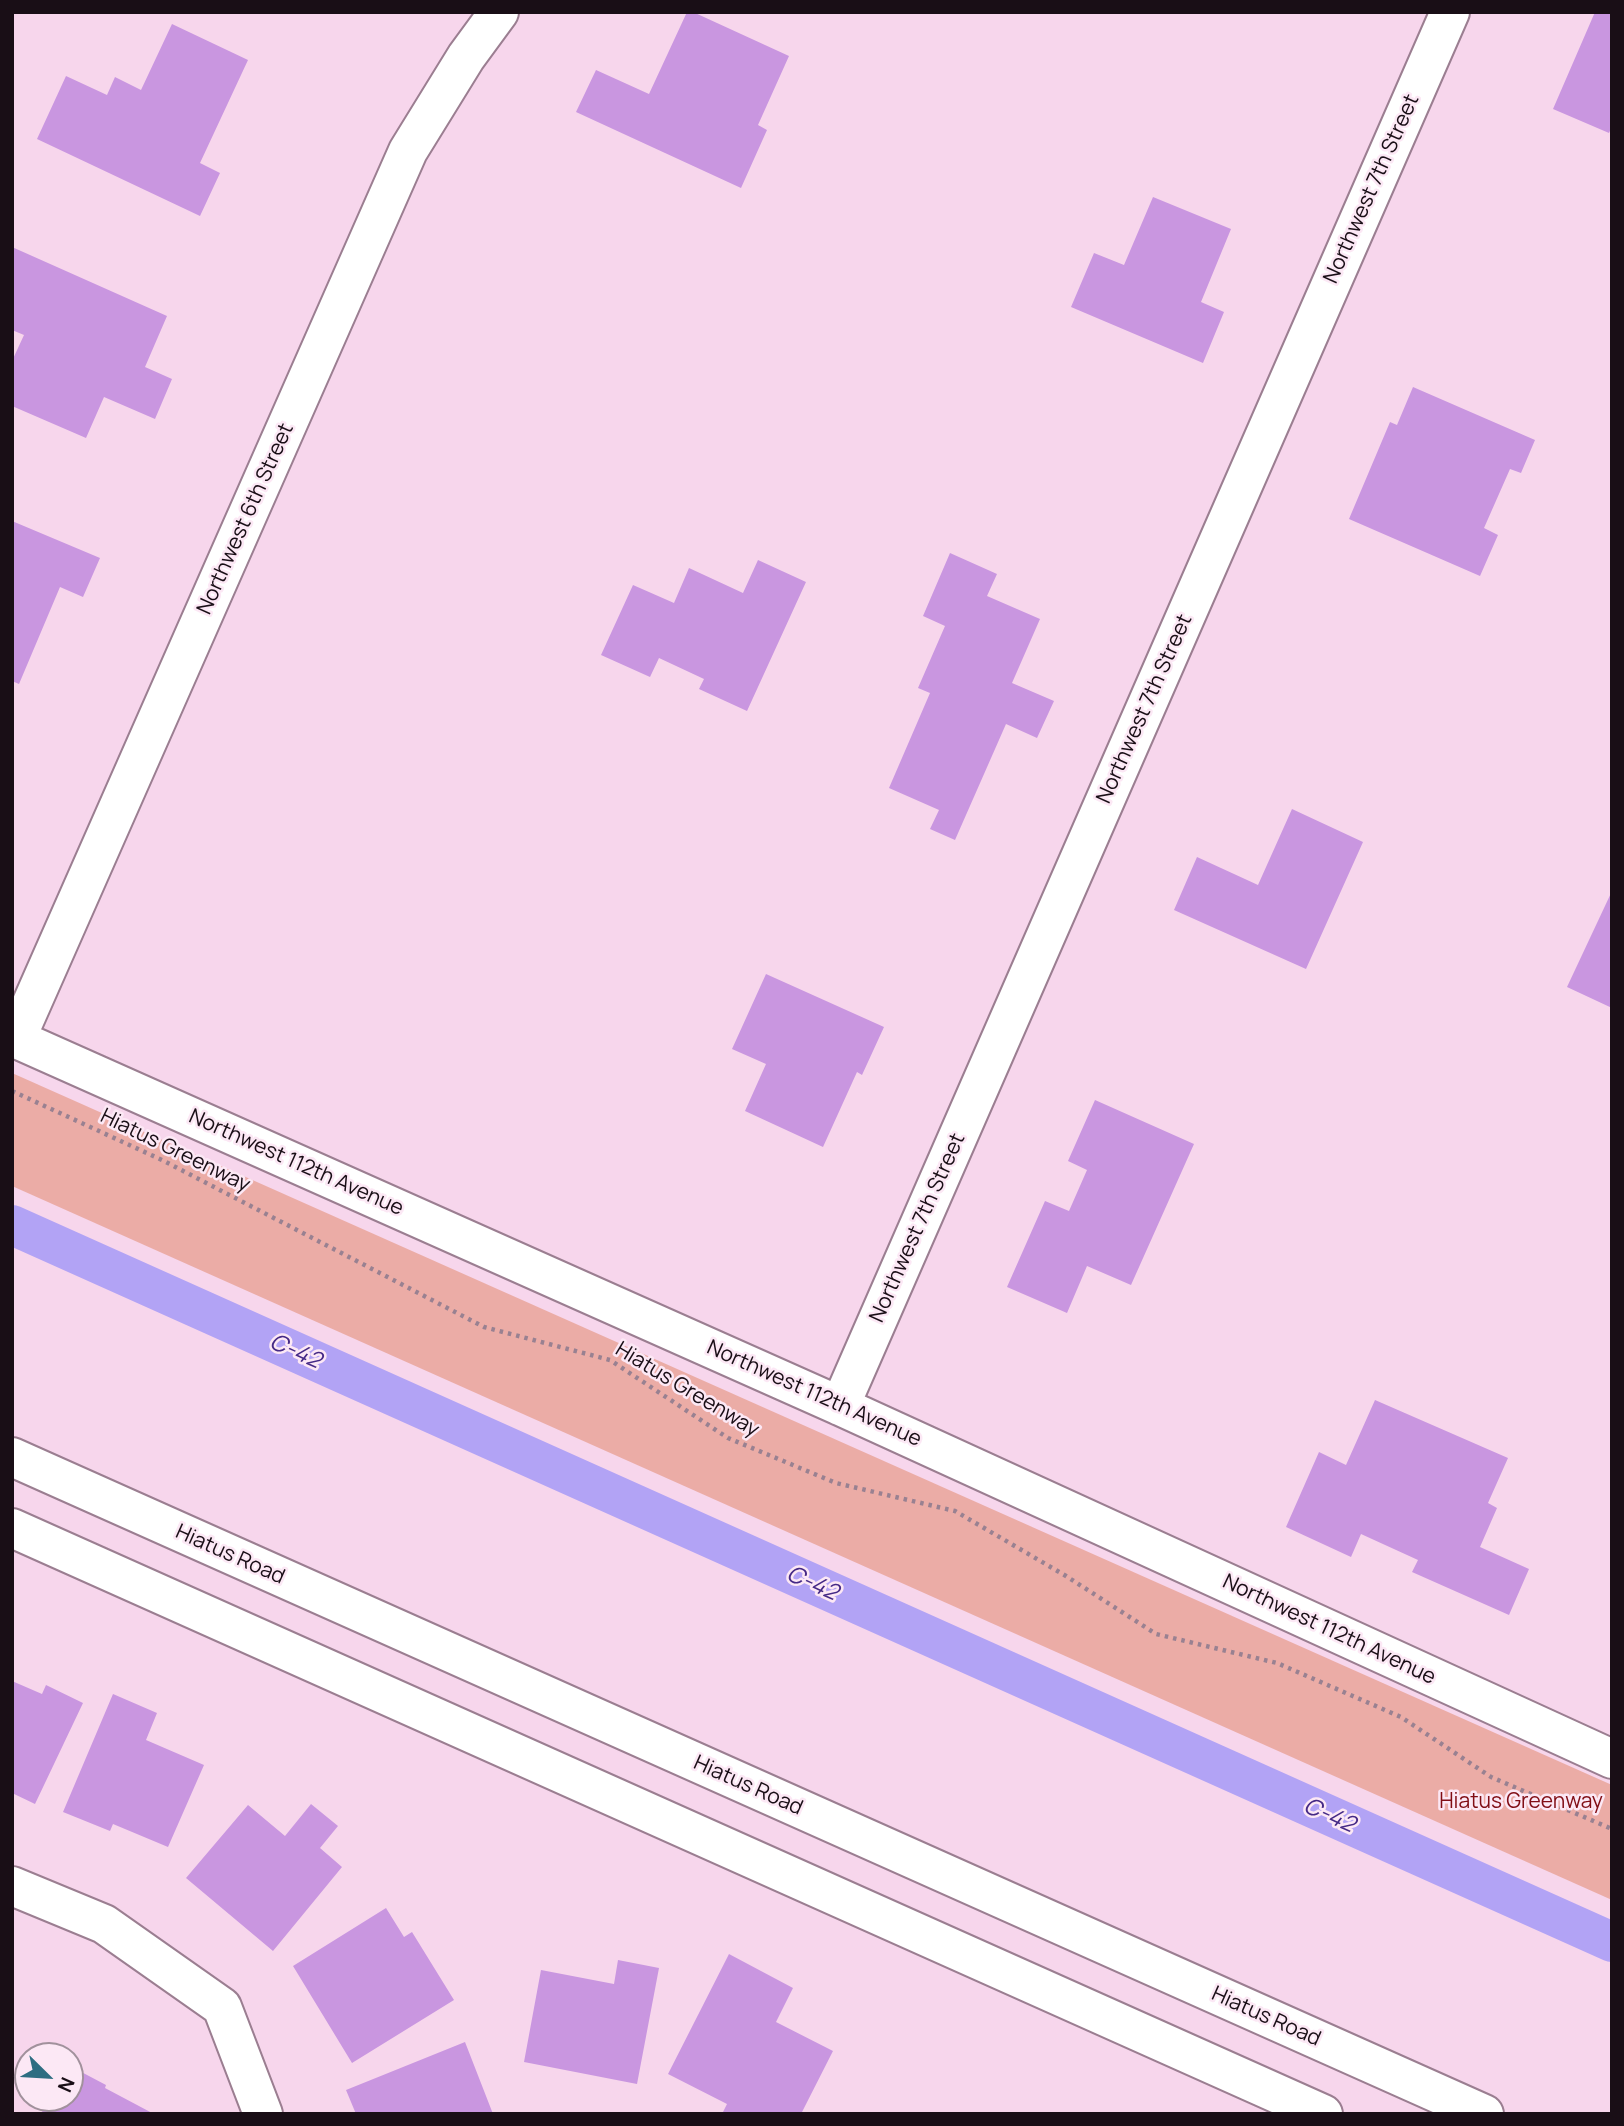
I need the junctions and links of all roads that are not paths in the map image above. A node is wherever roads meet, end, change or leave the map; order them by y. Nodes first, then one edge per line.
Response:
1 (499, 12) edge
2 (1450, 12) edge
3 (14, 1038) edge
4 (840, 1406) junction
5 (12, 1457) edge
6 (12, 1528) edge
7 (1612, 1759) edge
8 (12, 1886) edge
9 (263, 2114) edge
10 (1323, 2114) edge
11 (1484, 2114) edge

1 - 3 street, Northwest 6th Street
2 - 4 street, Northwest 7th Street
3 - 4 street, Northwest 112th Avenue
4 - 7 street, Northwest 112th Avenue
5 - 11 street, Hiatus Road
6 - 10 street
8 - 9 street

